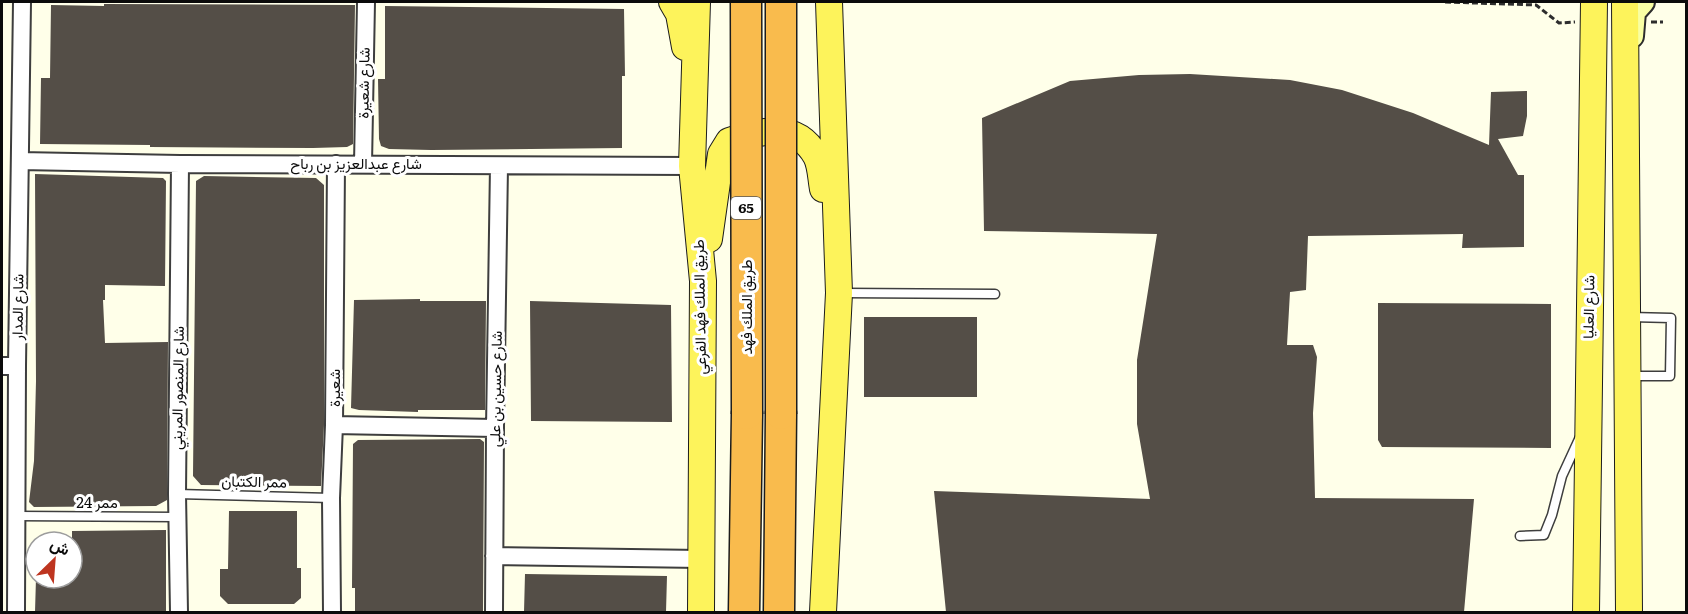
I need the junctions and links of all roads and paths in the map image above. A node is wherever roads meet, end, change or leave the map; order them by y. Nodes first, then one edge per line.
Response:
1 (22, 2) edge
2 (366, 2) edge
3 (672, 2) edge
4 (697, 2) edge
5 (746, 2) edge
6 (782, 2) edge
7 (829, 2) edge
8 (847, 2) edge
9 (1445, 2) edge
10 (1594, 2) edge
11 (1625, 2) edge
12 (1578, 11) edge
13 (1645, 12) edge
14 (1663, 22) dead end
15 (1594, 82) junction
16 (1627, 88) junction
17 (695, 94) junction
18 (832, 103) junction
19 (20, 161) junction
20 (180, 164) junction
21 (336, 164) junction
22 (363, 164) junction
23 (500, 166) junction
24 (692, 166) junction
25 (703, 281) junction
26 (838, 285) junction
27 (995, 294) dead end
28 (1628, 316) junction
29 (9, 366) edge
30 (1628, 376) junction
31 (1587, 420) junction
32 (334, 425) junction
33 (495, 428) junction
34 (177, 494) junction
35 (331, 498) junction
36 (17, 516) junction
37 (177, 517) junction
38 (1520, 536) dead end
39 (494, 556) junction
40 (701, 559) junction
41 (16, 612) edge
42 (179, 612) edge
43 (332, 612) edge
44 (495, 612) edge
45 (701, 612) edge
46 (744, 612) edge
47 (779, 612) edge
48 (823, 612) edge
49 (1586, 612) edge
50 (1629, 612) edge

1 - 19 street, شارع المدار
2 - 22 street, شارع شعيرة
3 - 17 main road
4 - 17 main road, طريق الملك فهد الفرعي
5 - 46 highway, طريق الملك فهد / 65, bridge
6 - 47 highway, 65, bridge
7 - 18 main road
8 - 18 main road
9 - 12 path
10 - 15 main road, شارع العليا
11 - 16 main road
12 - 15 street
13 - 14 path
13 - 16 street
15 - 31 main road, شارع العليا
16 - 28 main road
17 - 24 main road, طريق الملك فهد الفرعي
18 - 26 main road
19 - 20 street, شارع عبدالعزيز بن رباح
19 - 29 street, شارع المدار
20 - 21 street, شارع عبدالعزيز بن رباح
20 - 34 street, شارع المنصور المريني
21 - 22 street, شارع عبدالعزيز بن رباح
21 - 32 street, شعيرة
22 - 23 street, شارع عبدالعزيز بن رباح
23 - 24 street, شارع عبدالعزيز بن رباح
23 - 33 street, شارع حسين بن علي
24 - 25 main road, طريق الملك فهد الفرعي
25 - 26 main road
25 - 40 main road, طريق الملك فهد الفرعي
26 - 27 lane
26 - 48 main road
28 - 30 main road
28 - 30 lane
29 - 36 street, شارع المدار
30 - 50 main road
31 - 38 lane
31 - 49 main road, شارع العليا
32 - 33 street
32 - 35 street, شعيرة
33 - 39 street, شارع حسين بن علي
34 - 35 lane, ممر الكتبان
34 - 37 street, شارع المنصور المريني
35 - 43 street, شعيرة
36 - 37 lane, ممر 24
36 - 41 street, شارع المدار
37 - 42 street, شارع المنصور المريني
39 - 40 street
39 - 44 street, شارع حسين بن علي
40 - 45 main road, طريق الملك فهد الفرعي

